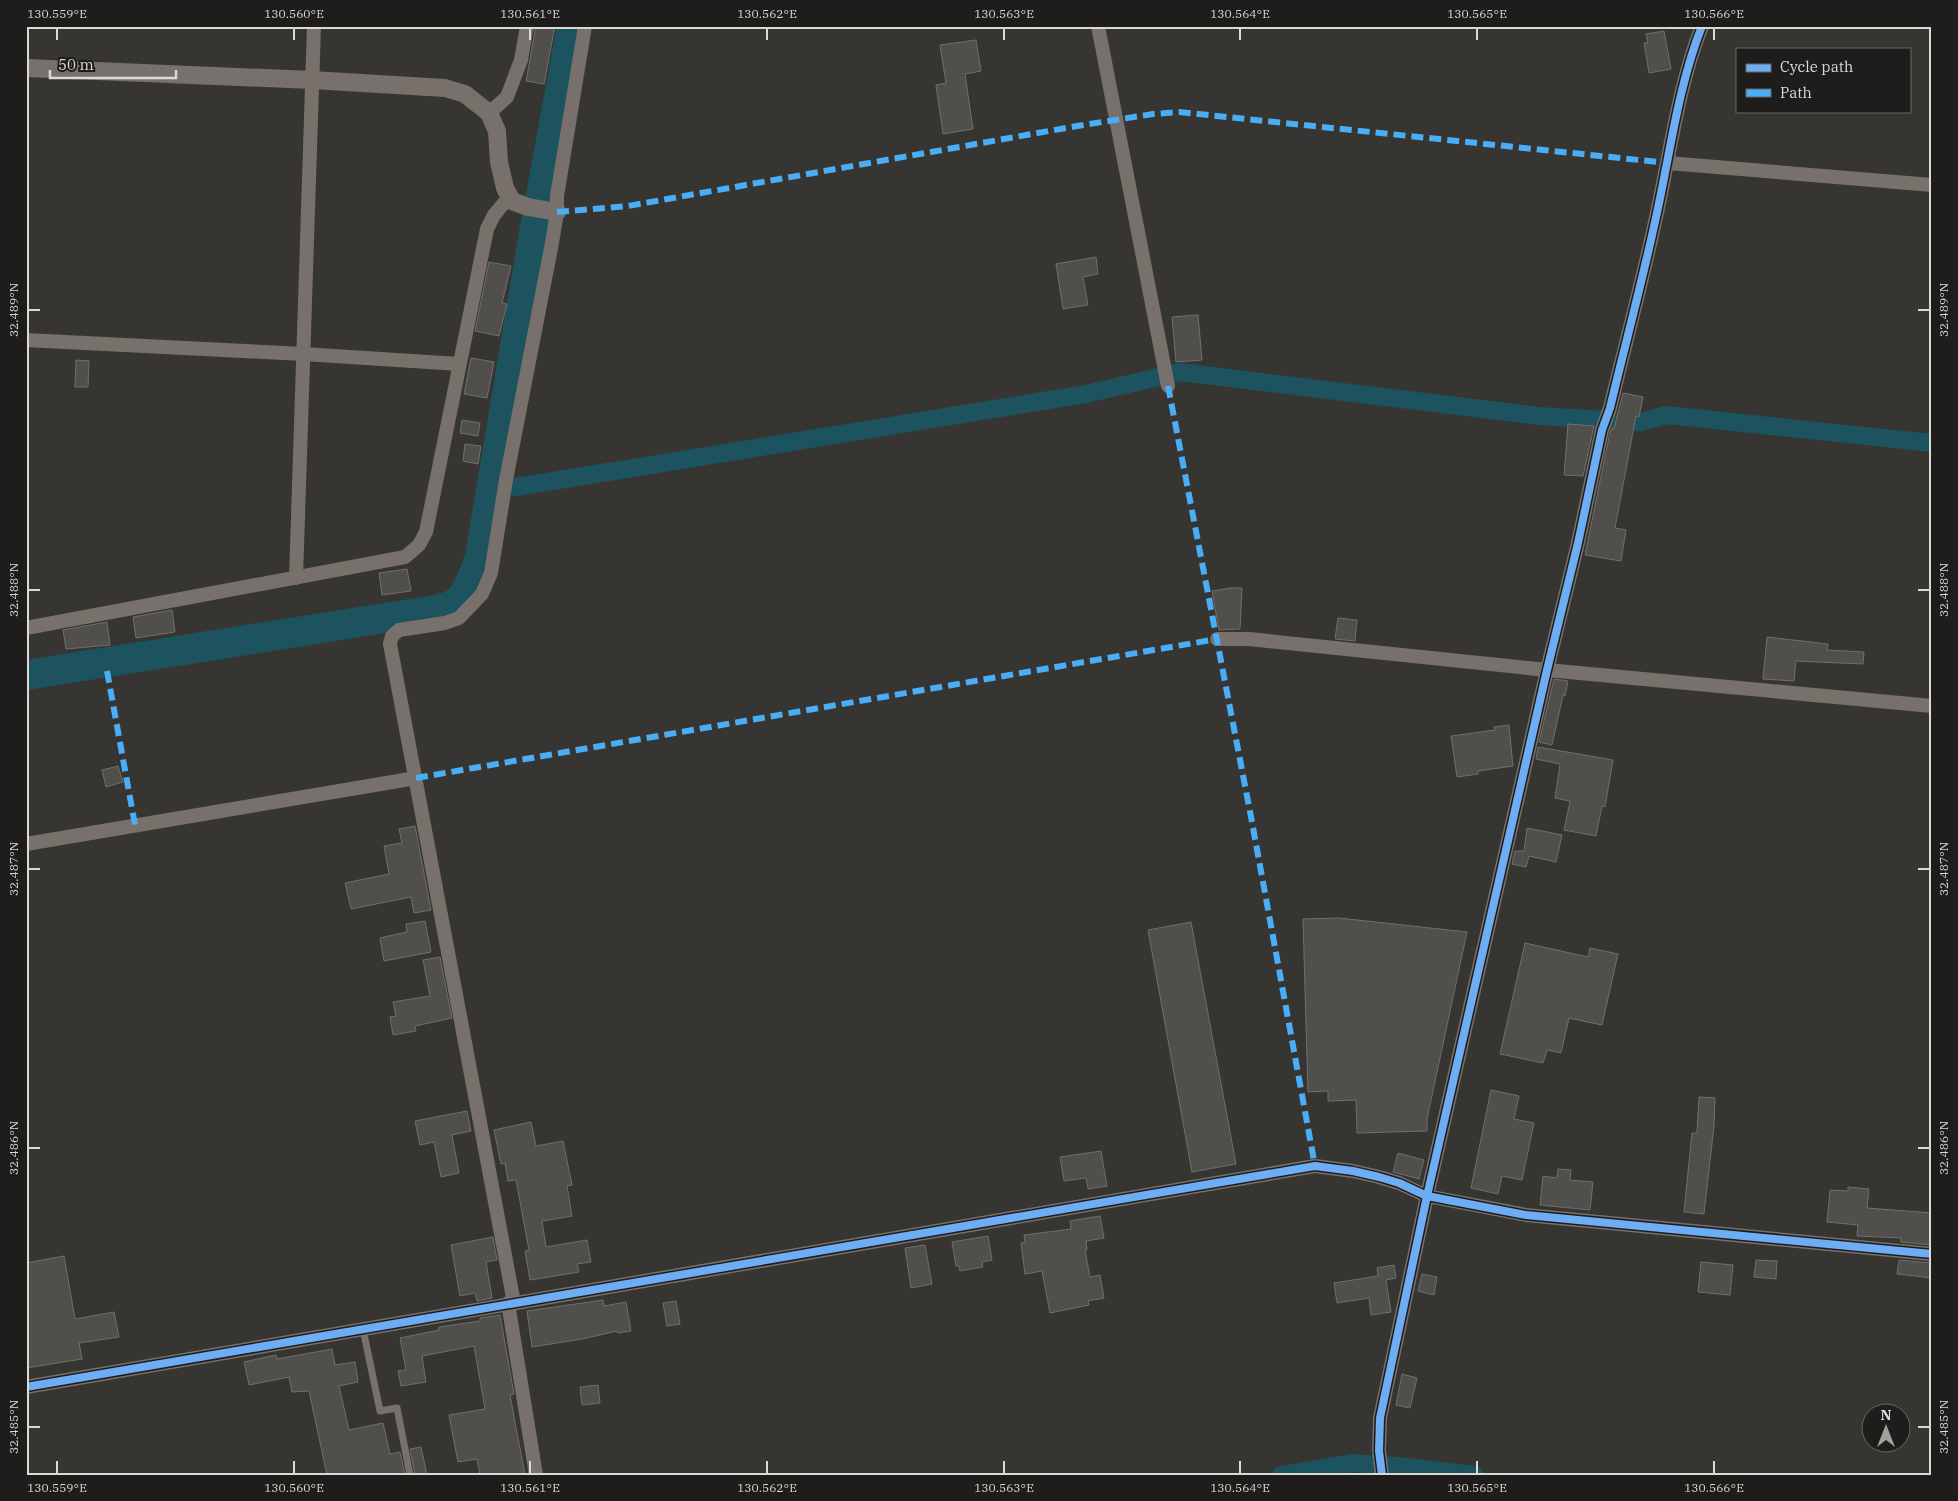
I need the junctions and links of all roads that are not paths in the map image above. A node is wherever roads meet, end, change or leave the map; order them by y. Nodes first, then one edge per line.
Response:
1 (314, 26) edge
2 (527, 26) edge
3 (585, 26) edge
4 (1098, 26) edge
5 (1702, 26) edge
6 (26, 68) edge
7 (312, 80) junction
8 (489, 113) junction
9 (1668, 163) junction
10 (1932, 185) edge
11 (510, 196) junction
12 (553, 211) junction
13 (26, 340) edge
14 (303, 354) junction
15 (459, 364) junction
16 (1168, 386) dead end
17 (296, 578) junction
18 (26, 628) edge
19 (1217, 639) dead end
20 (1546, 670) junction
21 (1932, 706) edge
22 (416, 778) junction
23 (26, 844) edge
24 (1427, 1196) junction
25 (1932, 1254) edge
26 (511, 1303) junction
27 (363, 1329) junction
28 (26, 1387) edge
29 (1382, 1472) edge
30 (410, 1475) edge
31 (536, 1475) edge

1 - 7 street
2 - 8 street
3 - 12 street
4 - 16 street
5 - 9 street
6 - 7 street
7 - 8 street
7 - 14 street
8 - 11 street
9 - 10 street
9 - 20 street
11 - 12 street
11 - 15 street
12 - 22 street
13 - 14 street
14 - 15 street
14 - 17 street
15 - 17 street
17 - 18 street
19 - 20 street
20 - 21 street
20 - 24 street
22 - 23 street
22 - 26 street
24 - 25 street
24 - 26 street
24 - 29 street
26 - 27 street
26 - 31 street
27 - 28 street
27 - 30 lane

